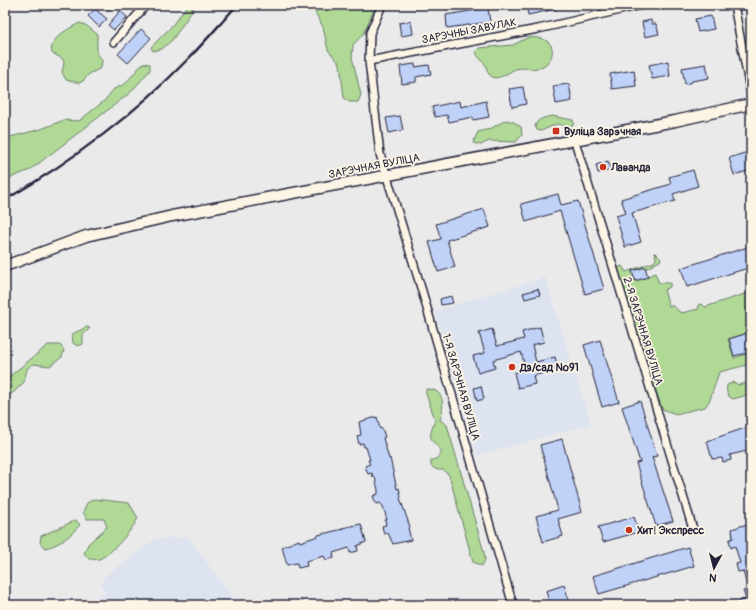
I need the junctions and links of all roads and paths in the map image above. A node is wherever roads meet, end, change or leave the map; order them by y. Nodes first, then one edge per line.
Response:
1 (146, 5) edge
2 (382, 5) edge
3 (642, 5) edge
4 (734, 5) edge
5 (114, 42) dead end
6 (369, 61) junction
7 (751, 95) edge
8 (751, 104) edge
9 (574, 138) junction
10 (386, 176) junction
11 (5, 266) edge
12 (693, 529) dead end
13 (513, 605) edge

1 - 5 street
2 - 6 street, 1-Я ЗАРЭЧНАЯ ВУЛІЦА
3 - 6 street, ЗАРЭЧНЫ ЗАВУЛАК
4 - 7 street
6 - 10 street, 1-Я ЗАРЭЧНАЯ ВУЛІЦА
8 - 9 street, ЗАРЭЧНАЯ ВУЛІЦА
9 - 10 street, ЗАРЭЧНАЯ ВУЛІЦА
9 - 12 street, 2-Я ЗАРЭЧНАЯ ВУЛІЦА
10 - 11 street, ЗАРЭЧНАЯ ВУЛІЦА
10 - 13 street, 1-Я ЗАРЭЧНАЯ ВУЛІЦА

